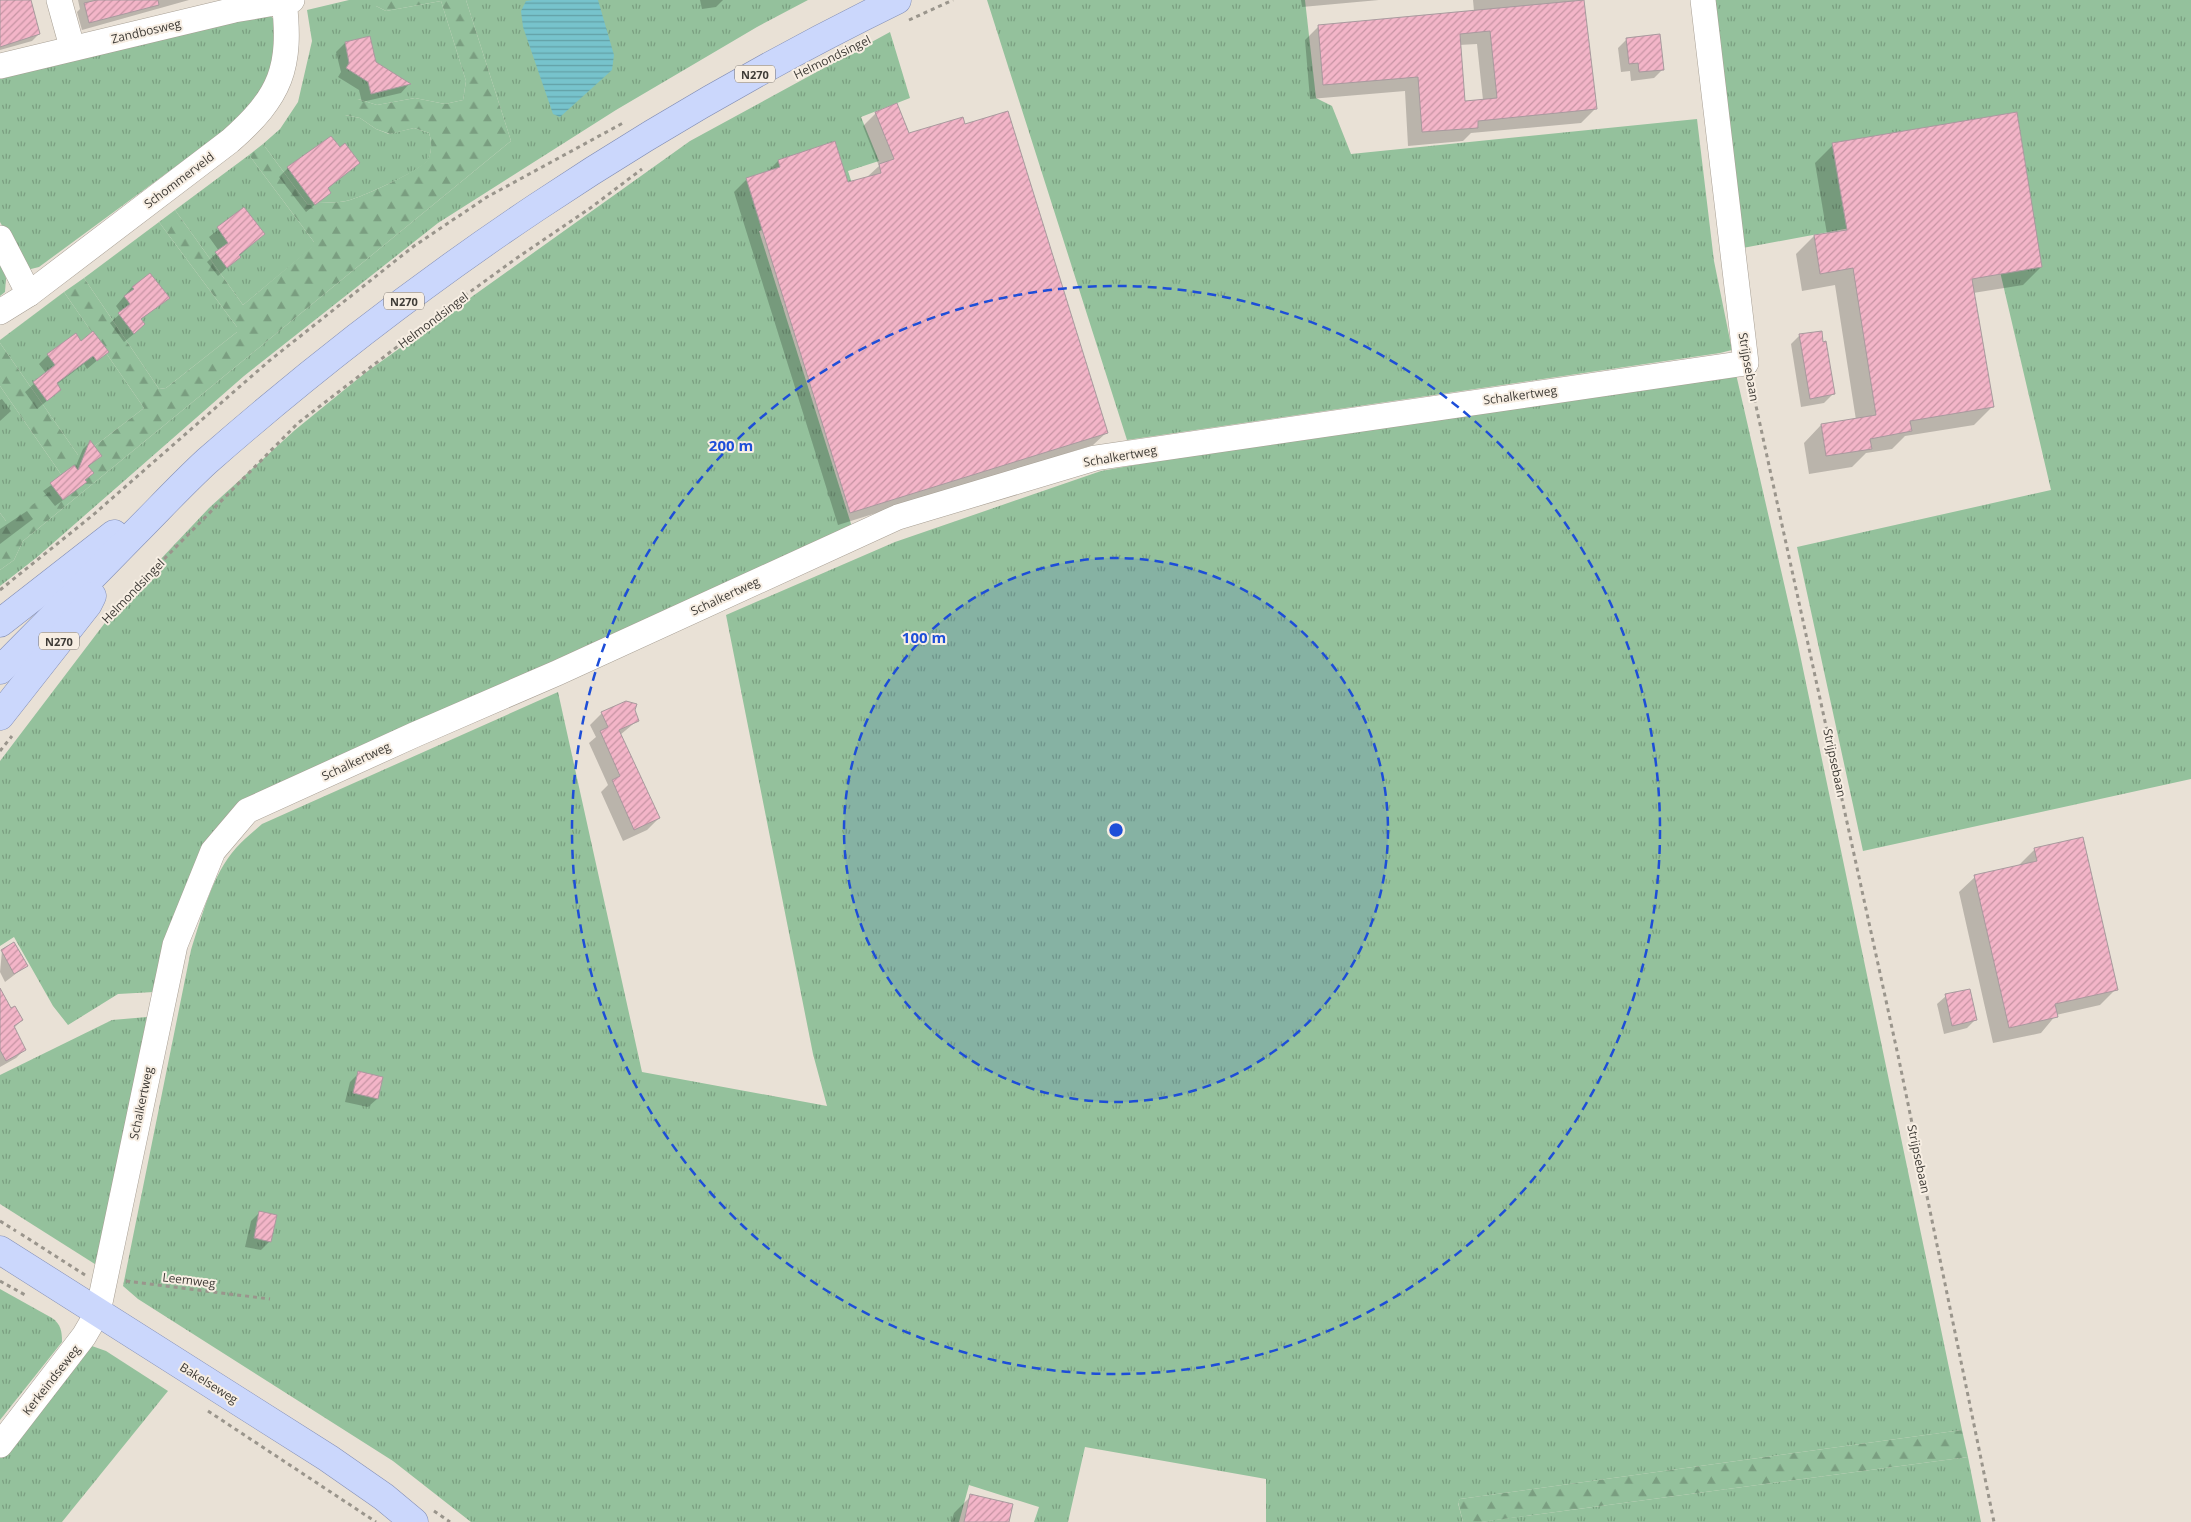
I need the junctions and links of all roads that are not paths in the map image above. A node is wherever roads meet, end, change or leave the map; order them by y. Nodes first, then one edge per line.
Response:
1 (59, 0) edge
2 (287, 0) edge
3 (1703, 0) edge
4 (233, 5) edge
5 (899, 12) edge
6 (72, 48) junction
7 (0, 66) edge
8 (0, 238) edge
9 (29, 294) junction
10 (0, 312) edge
11 (1746, 363) joint
12 (204, 464) junction
13 (108, 562) junction
14 (0, 623) edge
15 (0, 670) edge
16 (9, 722) edge
17 (0, 1250) edge
18 (98, 1312) junction
19 (0, 1445) edge
20 (414, 1522) edge

1 - 6 street
2 - 4 street, Zandbosweg
2 - 9 street, Schommerveld
3 - 11 street, Strijpsebaan
4 - 6 street, Zandbosweg
5 - 12 main road, Helmondsingel / N270
6 - 7 street, Zandbosweg
8 - 9 street
9 - 10 street, Schommerveld
11 - 18 street, Schalkertweg
12 - 13 main road, Helmondsingel / N270
12 - 14 main road, N270
13 - 15 main road, Helmondsingel / N270
13 - 16 main road, N270
17 - 18 main road, Bakelseweg
18 - 19 street, Kerkeindseweg
18 - 20 main road, Bakelseweg

